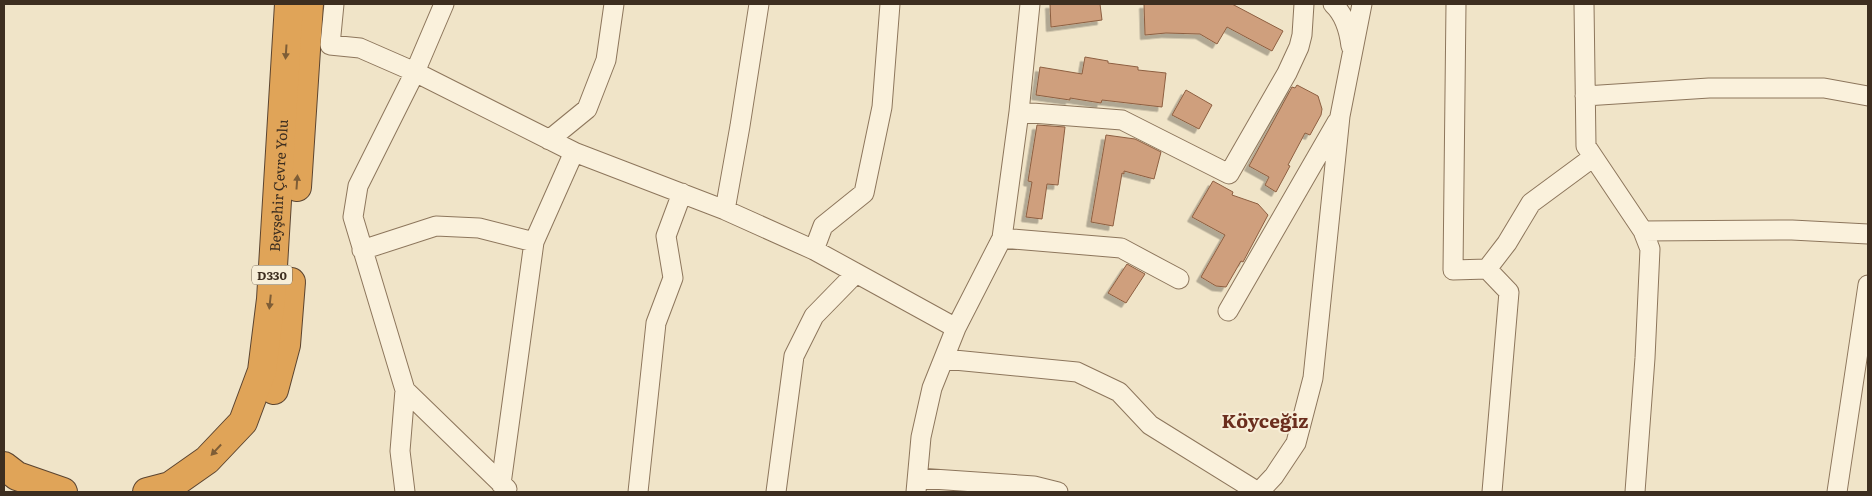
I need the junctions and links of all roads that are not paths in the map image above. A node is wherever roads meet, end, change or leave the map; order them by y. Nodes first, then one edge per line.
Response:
1 (289, 4) edge
2 (309, 4) edge
3 (334, 4) edge
4 (444, 4) edge
5 (614, 4) edge
6 (758, 4) edge
7 (890, 4) edge
8 (1030, 4) edge
9 (1304, 4) edge
10 (1333, 4) edge
11 (1362, 4) edge
12 (1456, 4) edge
13 (1584, 4) edge
14 (1352, 52) junction
15 (415, 72) junction
16 (1585, 96) junction
17 (1868, 96) edge
18 (1019, 112) junction
19 (1340, 116) junction
20 (549, 140) junction
21 (574, 152) junction
22 (1592, 158) junction
23 (682, 193) junction
24 (724, 210) junction
25 (1642, 231) junction
26 (1868, 234) edge
27 (1002, 238) junction
28 (534, 242) junction
29 (362, 250) junction
30 (814, 250) junction
31 (1487, 269) junction
32 (856, 273) junction
33 (1179, 279) dead end
34 (1868, 285) edge
35 (1228, 311) dead end
36 (956, 328) junction
37 (944, 360) junction
38 (406, 390) junction
39 (4, 466) edge
40 (917, 485) edge
41 (506, 488) edge
42 (4, 490) edge
43 (8, 492) edge
44 (63, 492) edge
45 (147, 492) edge
46 (190, 492) edge
47 (405, 492) edge
48 (638, 492) edge
49 (776, 492) edge
50 (1058, 492) edge
51 (1259, 492) edge
52 (1492, 492) edge
53 (1635, 492) edge
54 (1837, 492) edge

1 -> 45 highway, Beyşehir Çevre Yolu / D330
46 -> 2 highway, Beyşehir Çevre Yolu / D330
3 - 15 street
4 - 15 street
5 - 20 street
6 - 24 street
7 - 30 street
8 - 18 street
9 - 18 street
10 - 14 street
11 - 14 street
12 - 31 street
13 - 16 street
14 - 19 street
15 - 20 street
15 - 29 street
16 - 17 street
16 - 22 street
18 - 27 street
19 - 35 street
19 - 51 street
20 - 21 street
21 - 23 street
21 - 28 street
22 - 25 street
22 - 31 street
23 - 24 street
23 - 48 street
24 - 30 street
25 - 26 street
25 - 53 street
27 - 33 street
27 - 36 street
28 - 29 street
28 - 41 street
29 - 38 street
30 - 32 street
31 - 52 street
32 - 36 street
32 - 49 street
34 - 54 street
36 - 37 street
37 - 40 street
37 - 51 street
38 - 41 street
38 - 47 street
39 - 44 highway
40 - 50 street
42 - 43 highway

